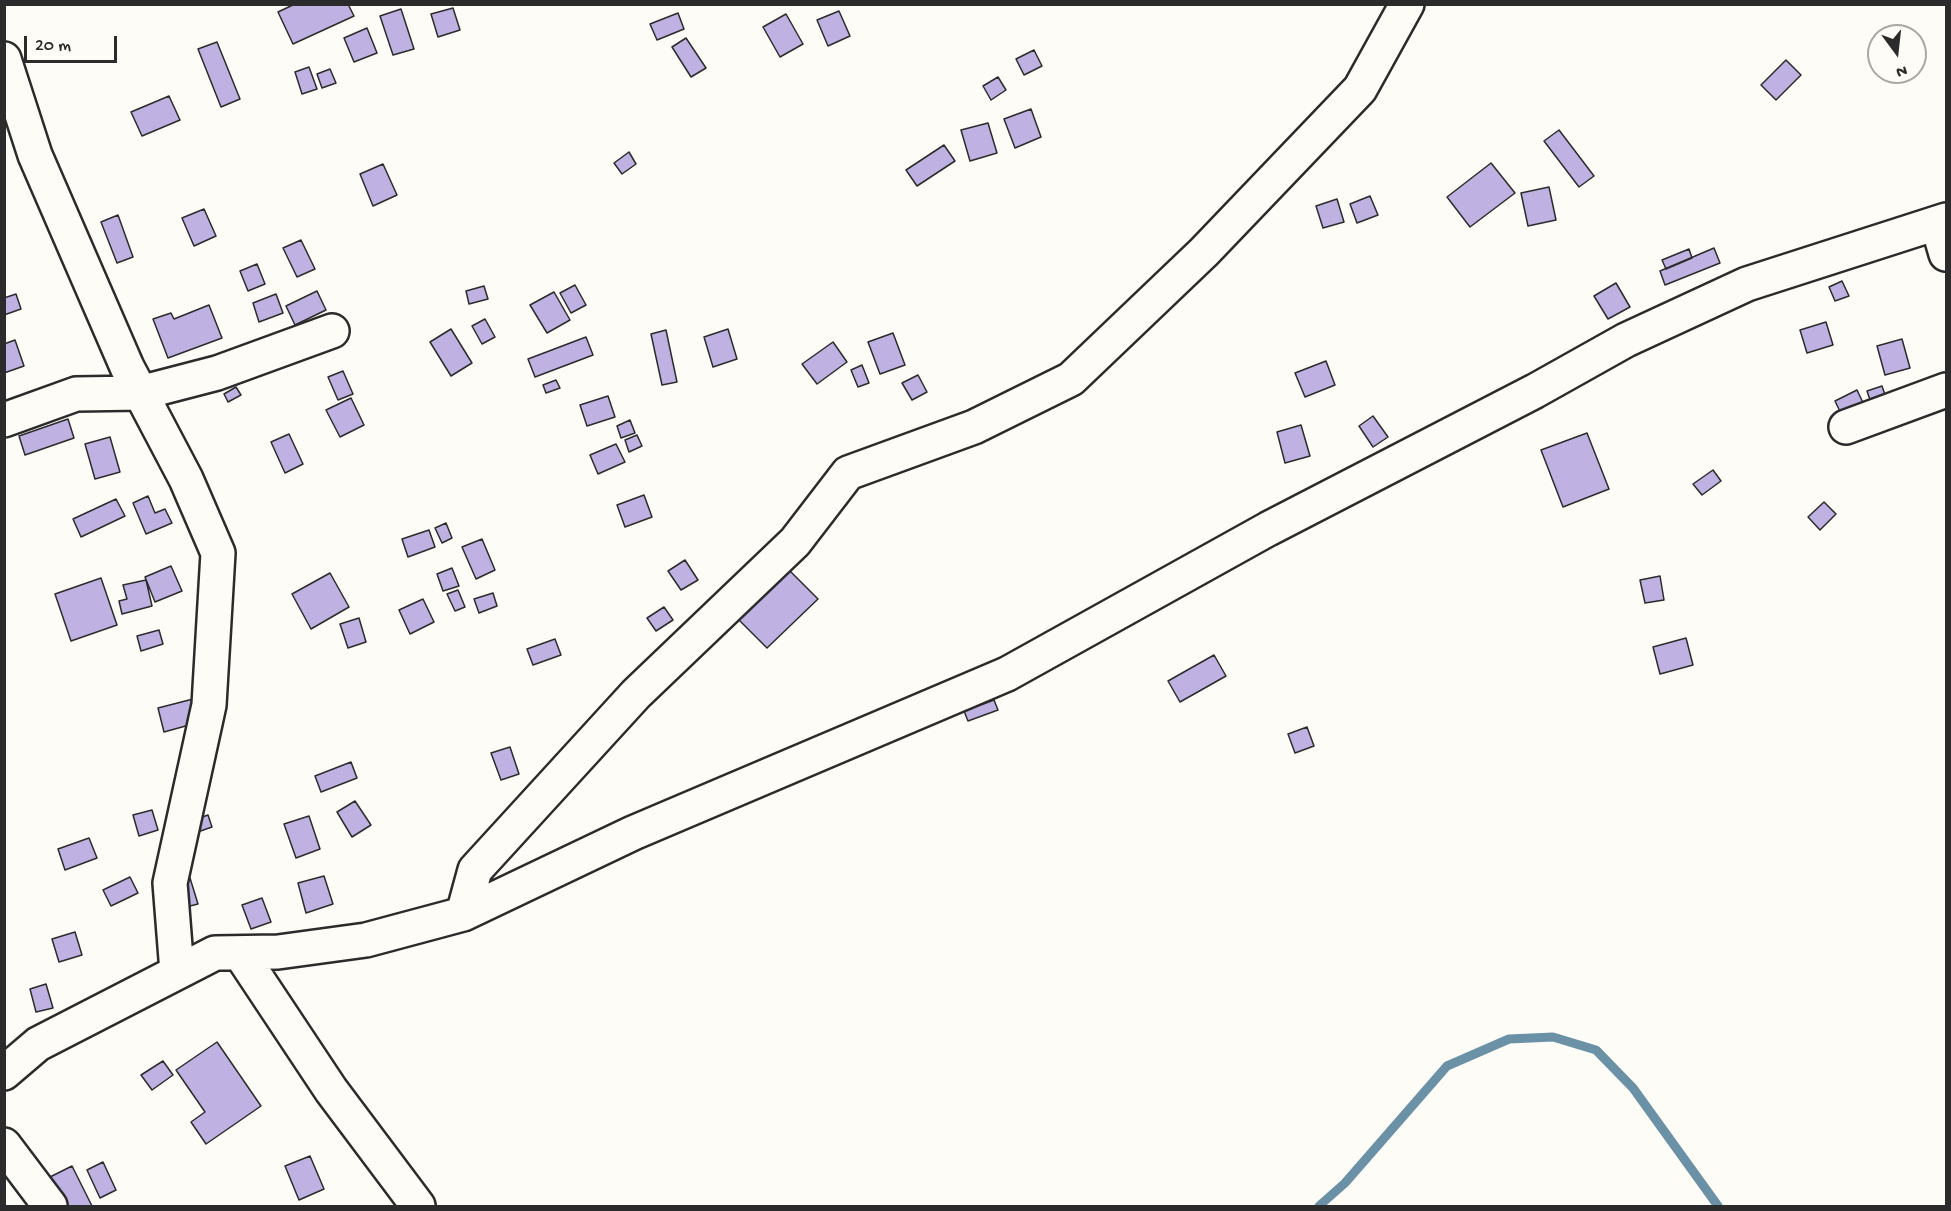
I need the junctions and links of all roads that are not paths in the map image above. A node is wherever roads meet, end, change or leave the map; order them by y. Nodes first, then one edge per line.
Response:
1 (1407, 4) edge
2 (4, 59) edge
3 (1942, 222) edge
4 (1947, 254) edge
5 (332, 331) dead end
6 (1947, 390) edge
7 (140, 393) junction
8 (4, 420) edge
9 (1846, 427) dead end
10 (463, 914) junction
11 (240, 953) junction
12 (177, 972) junction
13 (4, 1073) edge
14 (4, 1145) edge
15 (50, 1206) edge
16 (418, 1206) edge

1 - 10 street
2 - 7 street
3 - 4 street
3 - 10 street
5 - 7 street
6 - 9 street
7 - 8 street
7 - 12 street
10 - 11 street
11 - 12 street
11 - 16 street
12 - 13 street
14 - 15 street

